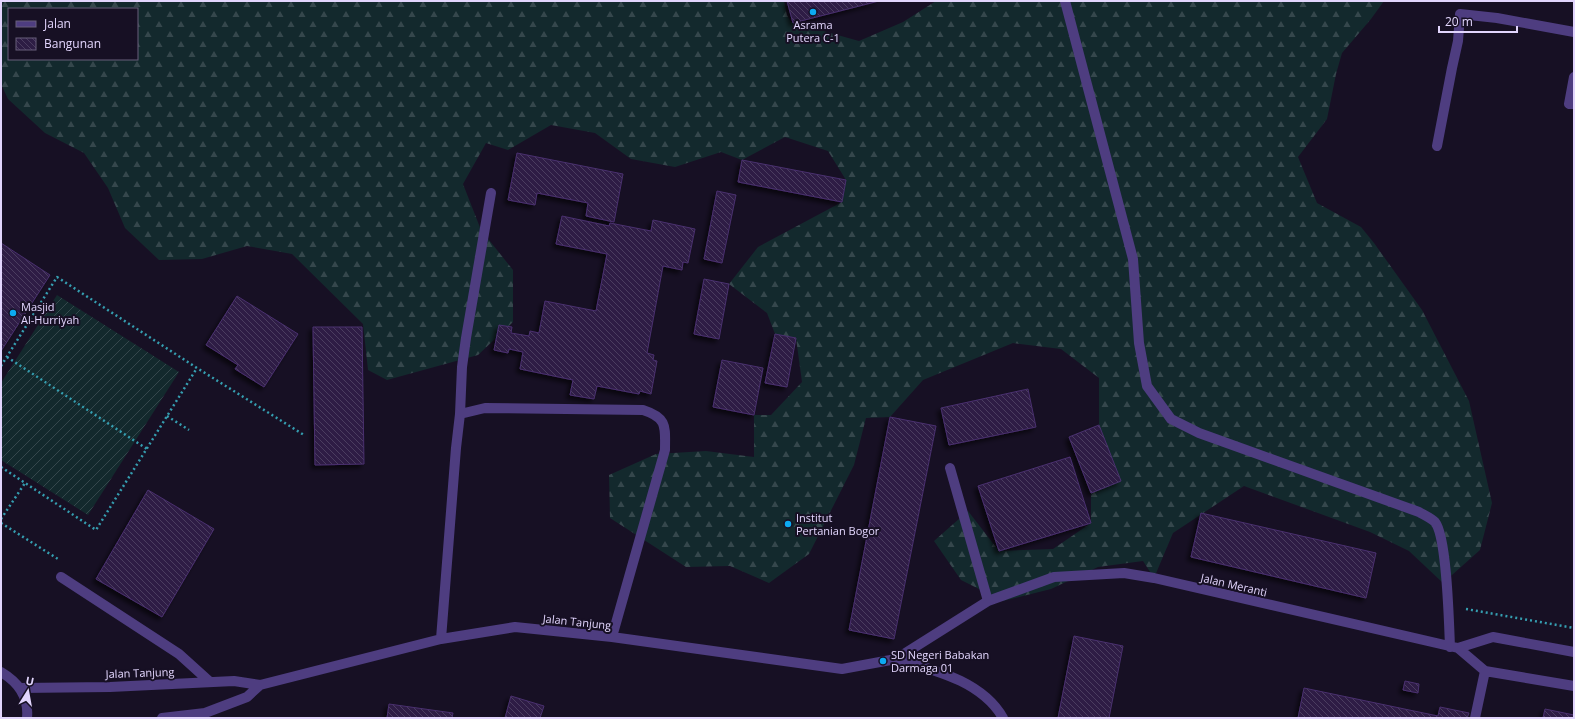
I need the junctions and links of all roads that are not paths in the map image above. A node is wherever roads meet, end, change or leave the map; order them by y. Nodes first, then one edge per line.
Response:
1 (1066, 1) edge
2 (1574, 32) edge
3 (1574, 77) edge
4 (1574, 104) edge
5 (1437, 146) dead end
6 (491, 192) dead end
7 (460, 414) junction
8 (950, 468) dead end
9 (62, 577) dead end
10 (988, 601) junction
11 (612, 637) junction
12 (441, 639) junction
13 (1454, 647) junction
14 (1574, 652) edge
15 (896, 659) junction
16 (1485, 671) junction
17 (1, 672) edge
18 (210, 682) junction
19 (260, 685) junction
20 (1574, 686) edge
21 (20, 688) junction
22 (27, 718) edge
23 (162, 718) edge
24 (1003, 718) edge
25 (1475, 718) edge

1 - 13 street
2 - 5 street
3 - 4 street
6 - 7 street
7 - 11 street
7 - 12 street
8 - 10 street
9 - 18 street
10 - 13 street, Jalan Meranti
10 - 15 street, Jalan Meranti
11 - 12 street, Jalan Tanjung
11 - 15 street, Jalan Tanjung
12 - 19 street, Jalan Tanjung
13 - 14 street
13 - 16 street, Jalan Meranti
15 - 24 street
16 - 20 street
16 - 25 street
17 - 21 street
18 - 19 street, Jalan Tanjung
18 - 21 street, Jalan Tanjung
19 - 23 street, Jalan Tanjung
21 - 22 street

